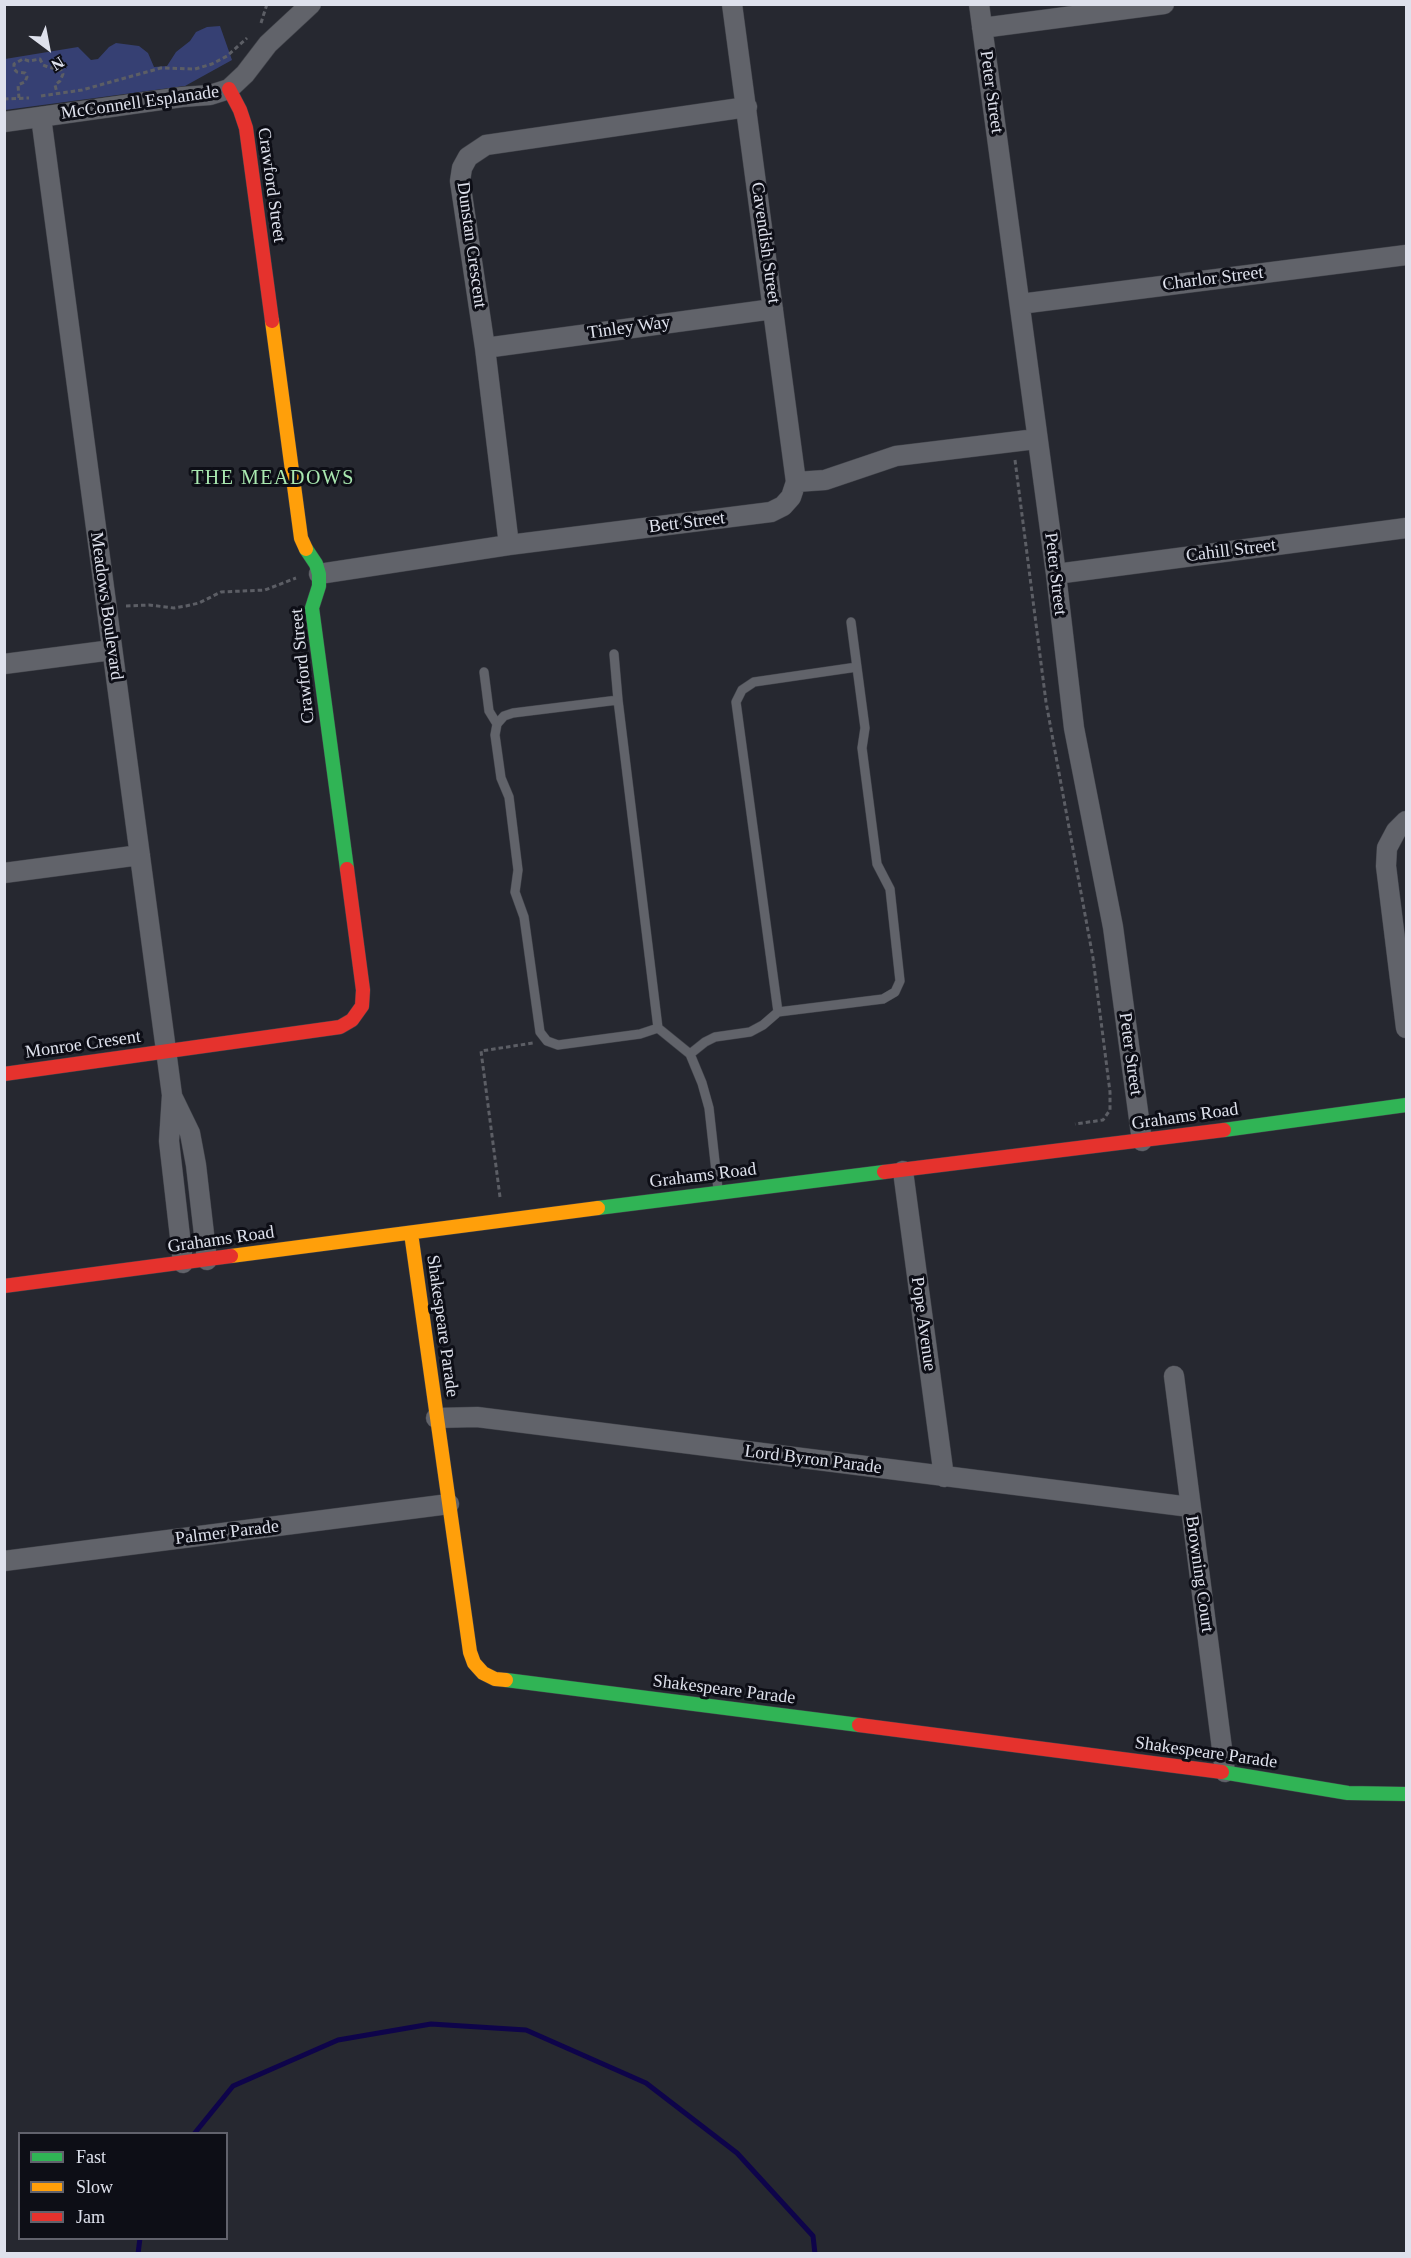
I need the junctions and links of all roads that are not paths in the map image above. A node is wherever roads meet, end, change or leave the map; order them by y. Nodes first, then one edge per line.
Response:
1 (312, 4) edge
2 (732, 4) edge
3 (980, 4) edge
4 (1164, 4) edge
5 (982, 28) junction
6 (229, 89) junction
7 (747, 107) junction
8 (41, 117) junction
9 (4, 122) edge
10 (1407, 255) edge
11 (1020, 304) junction
12 (773, 309) junction
13 (485, 348) junction
14 (1036, 439) junction
15 (796, 482) junction
16 (1407, 528) edge
17 (509, 545) junction
18 (319, 574) junction
19 (1056, 574) junction
20 (851, 622) dead end
21 (112, 650) junction
22 (614, 654) dead end
23 (4, 664) edge
24 (857, 667) junction
25 (484, 672) dead end
26 (618, 700) junction
27 (497, 724) junction
28 (1407, 821) edge
29 (140, 855) junction
30 (4, 873) edge
31 (778, 1012) junction
32 (658, 1028) junction
33 (1407, 1028) edge
34 (166, 1052) junction
35 (690, 1054) junction
36 (4, 1074) edge
37 (172, 1095) junction
38 (1407, 1105) edge
39 (1142, 1141) junction
40 (903, 1171) junction
41 (718, 1192) junction
42 (411, 1233) junction
43 (207, 1260) junction
44 (183, 1263) junction
45 (4, 1286) edge
46 (1174, 1376) dead end
47 (436, 1418) junction
48 (944, 1477) junction
49 (449, 1504) junction
50 (1190, 1507) junction
51 (4, 1561) edge
52 (1225, 1772) junction
53 (1407, 1794) edge

1 - 6 street, McConnell Esplanade
2 - 7 street, Cavendish Street
3 - 5 street, Peter Street
4 - 5 street
5 - 11 street, Peter Street
6 - 8 street, McConnell Esplanade
6 - 18 street, Crawford Street
7 - 12 street, Cavendish Street
7 - 13 street, Dunstan Crescent
8 - 9 street, McConnell Esplanade
8 - 21 street, Meadows Boulevard
10 - 11 street, Charlor Street
11 - 14 street, Peter Street
12 - 13 street, Tinley Way
12 - 15 street, Cavendish Street
13 - 17 street, Dunstan Crescent
14 - 15 street
14 - 19 street, Peter Street
15 - 17 street, Bett Street
16 - 19 street, Cahill Street
17 - 18 street, Bett Street
18 - 34 street, Crawford Street
19 - 39 street, Peter Street
20 - 24 lane
21 - 23 street
21 - 29 street, Meadows Boulevard
22 - 26 lane
24 - 31 lane
24 - 31 lane
25 - 27 lane
26 - 27 lane
26 - 32 lane
27 - 32 lane
28 - 33 street
29 - 30 street
29 - 34 street, Meadows Boulevard
31 - 35 lane
32 - 35 lane
34 - 36 street, Monroe Cresent
34 - 37 street, Meadows Boulevard
35 - 41 lane
37 - 43 street, Meadows Boulevard
37 - 44 street, Meadows Boulevard
38 - 39 street, Grahams Road
39 - 40 street, Grahams Road
40 - 41 street, Grahams Road
40 - 48 street, Pope Avenue
41 - 42 street, Grahams Road
42 - 43 street, Grahams Road
42 - 47 street, Shakespeare Parade
43 - 44 street, Grahams Road
44 - 45 street, Grahams Road
46 - 50 street, Browning Court
47 - 48 street, Lord Byron Parade
47 - 49 street, Shakespeare Parade
48 - 50 street, Lord Byron Parade
49 - 51 street, Palmer Parade
49 - 52 street, Shakespeare Parade
50 - 52 street, Browning Court
52 - 53 street, Shakespeare Parade

